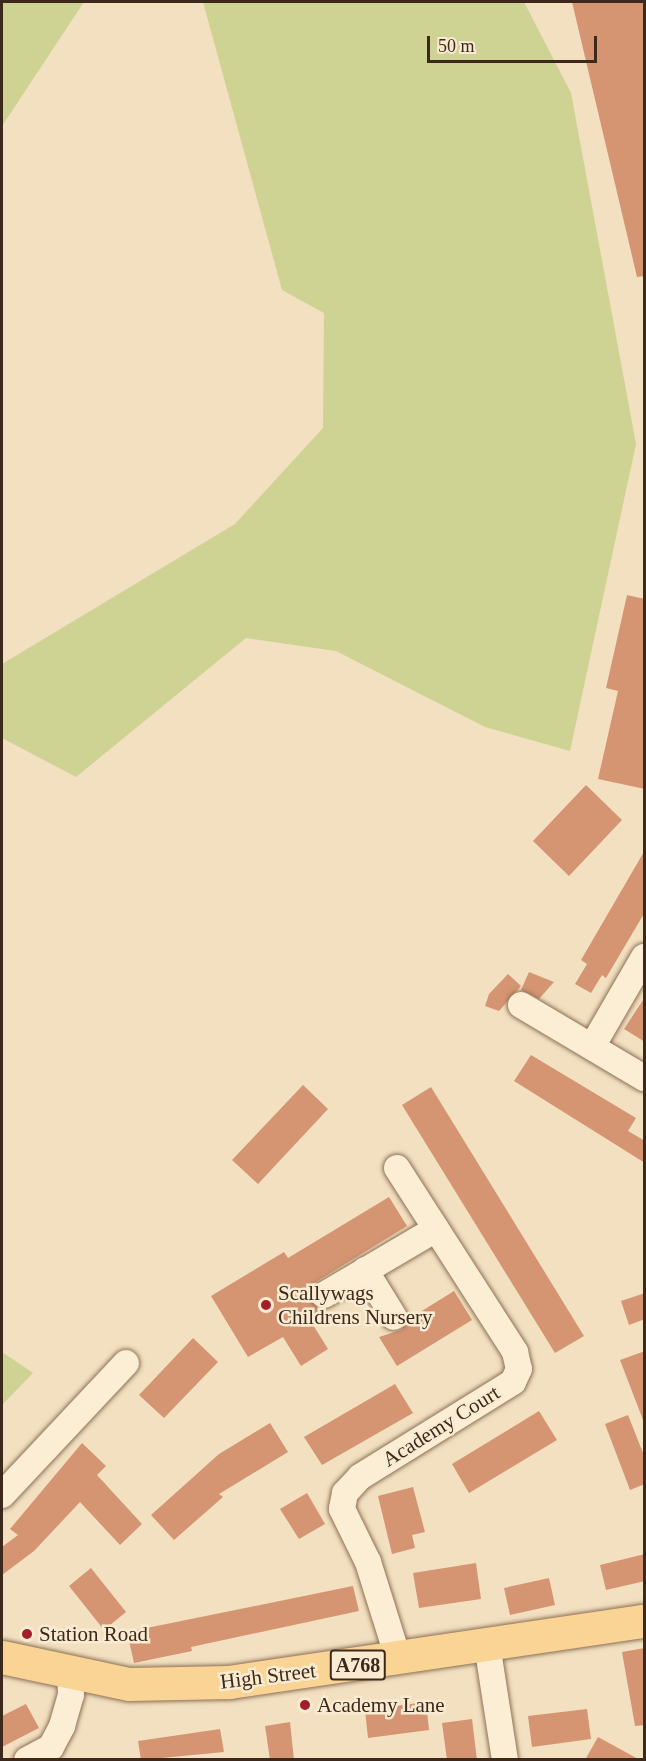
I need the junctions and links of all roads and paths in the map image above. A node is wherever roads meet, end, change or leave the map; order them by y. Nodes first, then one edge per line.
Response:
1 (645, 957) edge
2 (521, 1005) dead end
3 (592, 1045) junction
4 (645, 1078) edge
5 (397, 1168) dead end
6 (436, 1229) junction
7 (365, 1270) junction
8 (324, 1295) dead end
9 (394, 1317) dead end
10 (126, 1363) dead end
11 (2, 1495) edge
12 (645, 1621) edge
13 (487, 1644) junction
14 (2, 1657) edge
15 (398, 1658) junction
16 (70, 1671) junction
17 (57, 1753) edge
18 (27, 1760) edge
19 (505, 1760) edge

1 - 3 street
2 - 3 street
3 - 4 street
5 - 6 street, Academy Court
6 - 7 street
6 - 15 street, Academy Court
7 - 8 street
7 - 9 street
10 - 11 street
12 - 13 main road, High Street / A768
13 - 15 main road, High Street / A768
13 - 19 street
14 - 16 main road, High Street / A768
15 - 16 main road, High Street / A768
16 - 17 street
17 - 18 street

